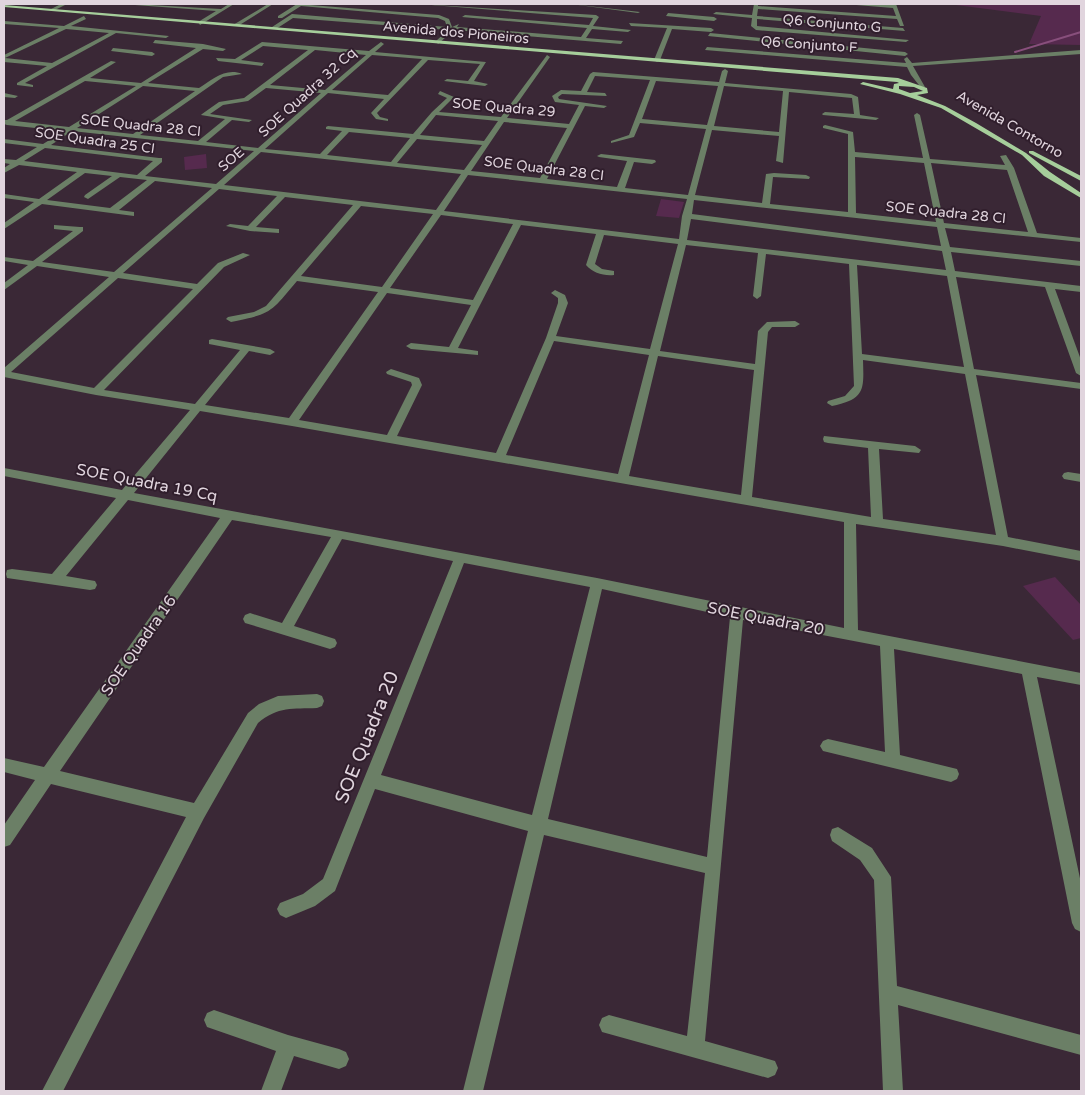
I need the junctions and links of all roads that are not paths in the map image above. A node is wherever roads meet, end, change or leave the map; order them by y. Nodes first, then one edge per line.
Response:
1 (65, 4) edge
2 (135, 4) edge
3 (195, 4) edge
4 (232, 4) edge
5 (241, 4) edge
6 (271, 4) edge
7 (309, 4) edge
8 (421, 4) edge
9 (573, 4) edge
10 (642, 4) edge
11 (846, 4) edge
12 (604, 5) edge
13 (895, 5) edge
14 (4, 6) edge
15 (343, 6) edge
16 (473, 6) edge
17 (756, 6) edge
18 (188, 8) junction
19 (718, 8) dead end
20 (51, 10) junction
21 (220, 10) junction
22 (366, 10) junction
23 (4, 12) edge
24 (638, 12) junction
25 (331, 14) junction
26 (668, 15) dead end
27 (292, 16) junction
28 (715, 16) junction
29 (465, 17) junction
30 (596, 17) junction
31 (755, 17) junction
32 (84, 18) junction
33 (120, 18) junction
34 (208, 18) junction
35 (324, 18) junction
36 (899, 18) junction
37 (4, 22) edge
38 (283, 22) junction
39 (16, 23) junction
40 (200, 23) junction
41 (236, 25) junction
42 (66, 27) junction
43 (590, 27) junction
44 (630, 27) junction
45 (670, 27) junction
46 (452, 28) junction
47 (4, 29) edge
48 (903, 30) junction
49 (116, 31) junction
50 (273, 31) junction
51 (710, 33) junction
52 (356, 36) junction
53 (310, 37) junction
54 (444, 37) junction
55 (583, 39) junction
56 (906, 40) junction
57 (155, 42) junction
58 (621, 42) junction
59 (458, 43) junction
60 (382, 44) junction
61 (437, 45) junction
62 (203, 46) junction
63 (484, 46) junction
64 (314, 48) junction
65 (223, 49) dead end
66 (707, 49) junction
67 (113, 50) dead end
68 (137, 52) junction
69 (479, 52) junction
70 (557, 52) junction
71 (1081, 52) edge
72 (370, 53) junction
73 (152, 54) dead end
74 (905, 54) junction
75 (616, 56) junction
76 (427, 58) junction
77 (547, 58) junction
78 (4, 59) edge
79 (218, 59) dead end
80 (100, 60) dead end
81 (657, 60) junction
82 (236, 61) junction
83 (262, 64) dead end
84 (704, 64) junction
85 (52, 65) junction
86 (909, 65) junction
87 (725, 71) junction
88 (239, 74) dead end
89 (805, 75) junction
90 (913, 76) junction
91 (84, 78) junction
92 (654, 78) junction
93 (888, 79) junction
94 (447, 80) dead end
95 (470, 82) junction
96 (485, 84) dead end
97 (720, 84) junction
98 (907, 84) junction
99 (141, 85) junction
100 (30, 86) dead end
101 (266, 86) junction
102 (786, 89) junction
103 (200, 90) junction
104 (325, 91) junction
105 (899, 92) junction
106 (929, 92) junction
107 (440, 93) dead end
108 (583, 93) junction
109 (605, 94) dead end
110 (910, 94) junction
111 (4, 95) edge
112 (15, 96) dead end
113 (388, 97) junction
114 (583, 104) junction
115 (604, 106) dead end
116 (434, 114) junction
117 (826, 114) dead end
118 (917, 115) dead end
119 (857, 117) junction
120 (231, 118) junction
121 (876, 118) dead end
122 (249, 120) dead end
123 (386, 120) dead end
124 (502, 120) junction
125 (639, 121) junction
126 (6, 123) edge
127 (572, 126) junction
128 (710, 127) junction
129 (826, 127) dead end
130 (328, 128) dead end
131 (69, 130) junction
132 (346, 130) junction
133 (781, 134) junction
134 (133, 136) junction
135 (415, 137) junction
136 (4, 141) edge
137 (613, 142) dead end
138 (485, 143) junction
139 (199, 144) junction
140 (44, 145) junction
141 (260, 150) junction
142 (850, 154) junction
143 (601, 156) dead end
144 (1004, 156) dead end
145 (322, 157) junction
146 (632, 160) junction
147 (4, 161) edge
148 (780, 161) dead end
149 (927, 161) junction
150 (652, 162) dead end
151 (18, 163) junction
152 (392, 165) junction
153 (1010, 168) junction
154 (4, 171) edge
155 (83, 171) junction
156 (467, 172) junction
157 (118, 175) junction
158 (139, 177) junction
159 (806, 177) dead end
160 (154, 178) junction
161 (1081, 179) edge
162 (542, 181) junction
163 (219, 186) junction
164 (620, 190) junction
165 (283, 194) junction
166 (4, 196) edge
167 (1081, 196) edge
168 (88, 197) dead end
169 (691, 197) junction
170 (40, 201) junction
171 (359, 203) junction
172 (766, 205) junction
173 (112, 211) junction
174 (439, 212) junction
175 (131, 214) dead end
176 (852, 214) junction
177 (686, 216) junction
178 (518, 222) junction
179 (841, 224) junction
180 (941, 225) junction
181 (4, 226) edge
182 (230, 226) dead end
183 (57, 227) dead end
184 (250, 229) junction
185 (276, 231) dead end
186 (601, 231) junction
187 (1033, 234) junction
188 (1081, 240) edge
189 (683, 241) junction
190 (946, 249) junction
191 (762, 250) junction
192 (246, 255) dead end
193 (4, 259) edge
194 (853, 262) junction
195 (34, 264) junction
196 (1081, 264) edge
197 (611, 272) dead end
198 (950, 273) junction
199 (116, 276) junction
200 (295, 278) junction
201 (1049, 285) junction
202 (4, 287) edge
203 (200, 287) junction
204 (384, 289) junction
205 (1081, 289) edge
206 (555, 293) dead end
207 (757, 296) dead end
208 (477, 302) junction
209 (231, 319) dead end
210 (795, 324) dead end
211 (551, 338) junction
212 (212, 342) dead end
213 (411, 346) dead end
214 (246, 349) junction
215 (452, 350) junction
216 (270, 352) dead end
217 (476, 353) dead end
218 (654, 353) junction
219 (858, 356) junction
220 (759, 368) junction
221 (970, 370) junction
222 (391, 372) dead end
223 (4, 373) edge
224 (1081, 373) edge
225 (1081, 386) edge
226 (96, 392) junction
227 (832, 403) dead end
228 (197, 407) junction
229 (292, 422) junction
230 (828, 439) dead end
231 (390, 440) junction
232 (873, 445) junction
233 (915, 450) dead end
234 (499, 459) junction
235 (9, 473) edge
236 (1068, 476) dead end
237 (1081, 478) edge
238 (622, 479) junction
239 (4, 485) edge
240 (124, 495) junction
241 (746, 500) junction
242 (228, 514) junction
243 (850, 518) junction
244 (877, 523) junction
245 (285, 524) joint
246 (338, 535) junction
247 (1003, 541) junction
248 (1081, 556) edge
249 (460, 558) junction
250 (12, 574) dead end
251 (55, 580) junction
252 (597, 583) junction
253 (90, 585) dead end
254 (737, 613) junction
255 (250, 619) dead end
256 (285, 630) junction
257 (851, 635) junction
258 (887, 642) junction
259 (330, 643) dead end
260 (1028, 668) junction
261 (1076, 678) edge
262 (317, 701) dead end
263 (828, 746) dead end
264 (893, 760) junction
265 (4, 765) edge
266 (951, 774) dead end
267 (48, 777) junction
268 (371, 780) junction
269 (198, 812) junction
270 (538, 825) junction
271 (838, 836) dead end
272 (4, 839) edge
273 (714, 866) junction
274 (286, 909) dead end
275 (1081, 923) edge
276 (888, 993) junction
277 (214, 1020) dead end
278 (609, 1024) dead end
279 (288, 1045) junction
280 (1081, 1045) edge
281 (695, 1048) junction
282 (339, 1059) dead end
283 (768, 1068) dead end
284 (52, 1091) edge
285 (271, 1091) edge
286 (473, 1091) edge
287 (893, 1091) edge

1 - 20 street
2 - 18 street
3 - 18 street
4 - 21 street
5 - 34 street
6 - 41 street
7 - 15 street
7 - 27 street
7 - 38 street
8 - 16 street
9 - 12 street
10 - 24 street
11 - 13 street
12 - 24 street
12 - 30 street
13 - 36 street
14 - 20 main road, Avenida dos Pioneiros
15 - 22 street
15 - 25 street
16 - 29 street
16 - 30 street
17 - 31 street
17 - 36 street
18 - 21 street
19 - 28 street
20 - 33 main road, Avenida dos Pioneiros
21 - 34 street
22 - 25 street
22 - 46 street
23 - 32 main road, Avenida dos Pioneiros
24 - 44 street
25 - 35 street
26 - 28 street
27 - 35 street
27 - 38 street
28 - 31 street
28 - 51 street
29 - 43 street
29 - 46 street
30 - 43 street
31 - 48 street
31 - 56 street, Q6 Conjunto G
32 - 33 main road, Avenida dos Pioneiros
32 - 42 street
33 - 40 main road, Avenida dos Pioneiros
33 - 50 main road, Avenida dos Pioneiros
34 - 40 street
35 - 46 street
36 - 48 street
37 - 39 street
38 - 50 street
39 - 42 street
39 - 47 street
40 - 41 main road, Avenida dos Pioneiros
41 - 50 main road, Avenida dos Pioneiros
42 - 49 street
42 - 78 street
43 - 44 street
43 - 55 street
44 - 45 street
44 - 58 street
45 - 51 street
45 - 81 street
46 - 54 street
46 - 55 street
48 - 56 street
49 - 57 street
49 - 85 street
50 - 52 main road, Avenida dos Pioneiros
50 - 53 main road, Avenida dos Pioneiros
51 - 66 street
51 - 74 street
52 - 53 main road
52 - 61 main road, Avenida dos Pioneiros
53 - 60 main road, Avenida dos Pioneiros
54 - 59 street
54 - 61 street
55 - 58 street
56 - 74 street
57 - 62 street
57 - 68 street
58 - 75 street
59 - 61 main road, Avenida dos Pioneiros
59 - 63 main road, Avenida dos Pioneiros
60 - 61 main road, Avenida dos Pioneiros
60 - 72 street, SOE Quadra 32 Cq
61 - 69 main road, Avenida dos Pioneiros
62 - 65 street
62 - 99 street
63 - 69 main road
63 - 70 main road, Avenida dos Pioneiros
64 - 72 street, SOE Quadra 32 Cq
64 - 82 street, SOE Quadra 32 Cq
64 - 101 street
66 - 84 street
66 - 86 street, Q6 Conjunto F
67 - 68 street
68 - 73 street
69 - 77 main road, Avenida dos Pioneiros
70 - 75 main road, Avenida dos Pioneiros
70 - 77 main road
71 - 86 street, Q6 Conjunto F
72 - 76 street, SOE Quadra 32 Cq
72 - 104 street, SOE Quadra 32 Cq
74 - 86 street
75 - 81 main road, Avenida dos Pioneiros
76 - 95 street, SOE Quadra 32 Cq
76 - 113 street
77 - 87 main road, Avenida dos Pioneiros
77 - 124 street
78 - 85 street
79 - 82 street
80 - 91 street
81 - 84 main road, Avenida dos Pioneiros
82 - 83 street
84 - 89 main road, Avenida dos Pioneiros
85 - 100 street
86 - 90 street
87 - 89 main road, Avenida dos Pioneiros
87 - 97 street
88 - 103 street
89 - 93 main road, Avenida dos Pioneiros
89 - 105 main road, Avenida dos Pioneiros
90 - 93 main road
90 - 98 street
90 - 106 street
91 - 99 street
91 - 126 street
92 - 97 street
92 - 108 street
92 - 125 street
93 - 98 main road, Avenida dos Pioneiros
94 - 95 street
95 - 96 street
97 - 102 street
97 - 128 street
98 - 105 main road
98 - 106 main road, Avenida Contorno
99 - 103 street
99 - 131 street
101 - 104 street
101 - 120 street
102 - 119 street
102 - 133 street
103 - 134 street
104 - 113 street
104 - 141 street, SOE Quadra 32 Cq
105 - 110 main road, Avenida dos Pioneiros
106 - 110 main road
106 - 161 main road, Avenida Contorno
107 - 116 street, SOE Quadra 29
108 - 109 street
108 - 114 street
110 - 167 main road, Avenida Contorno
111 - 112 street
113 - 123 street
114 - 115 street
114 - 127 street
116 - 124 street, SOE Quadra 29
116 - 135 street, SOE Quadra 29
117 - 119 street
118 - 149 street
119 - 121 street
120 - 122 street
120 - 139 street
124 - 127 street, SOE Quadra 29
124 - 138 street
125 - 128 street
125 - 137 street
126 - 131 street, SOE Quadra 28 CI
127 - 162 street
128 - 133 street
128 - 169 street
129 - 142 street
130 - 132 street
131 - 134 street, SOE Quadra 28 CI
131 - 140 street
132 - 135 street
132 - 145 street
133 - 148 street
134 - 139 street, SOE Quadra 28 CI
135 - 138 street
135 - 152 street, SOE Quadra 29
136 - 140 street, SOE Quadra 25 CI
138 - 156 street
139 - 141 street, SOE Quadra 28 CI
140 - 151 street
140 - 158 street, SOE Quadra 25 CI
141 - 145 street, SOE Quadra 28 CI
141 - 163 street, SOE
142 - 149 street
142 - 176 street
143 - 146 street
144 - 153 street
145 - 152 street, SOE Quadra 28 CI
146 - 150 street
146 - 164 street
147 - 151 street
149 - 153 street
149 - 180 street
151 - 154 street
151 - 155 street
152 - 156 street, SOE Quadra 28 CI
153 - 187 street
155 - 157 street
155 - 170 street
156 - 162 street, SOE Quadra 28 CI
156 - 174 street
157 - 158 street
157 - 168 street
158 - 160 street
159 - 172 street
160 - 163 street
160 - 173 street
162 - 164 street, SOE Quadra 28 CI
163 - 165 street
163 - 199 street, SOE
164 - 169 street, SOE Quadra 28 CI
165 - 171 street
165 - 184 street
166 - 170 street
169 - 172 street, SOE Quadra 28 CI
169 - 177 street
170 - 173 street
170 - 181 street
171 - 174 street
171 - 200 street
172 - 179 street, SOE Quadra 28 CI
173 - 175 street
174 - 178 street
174 - 204 street
176 - 179 street, SOE Quadra 28 CI
176 - 180 street, SOE Quadra 28 CI
177 - 179 street
177 - 189 street
178 - 186 street
178 - 208 street
179 - 190 street
180 - 187 street, SOE Quadra 28 CI
180 - 190 street
182 - 184 street
183 - 195 street
184 - 185 street
186 - 189 street
186 - 197 street
187 - 188 street, SOE Quadra 28 CI
189 - 191 street
189 - 218 street
190 - 196 street
190 - 198 street
191 - 194 street
191 - 207 street
192 - 203 street
193 - 195 street
194 - 198 street
194 - 219 street
195 - 199 street
195 - 202 street
198 - 201 street
198 - 221 street
199 - 203 street
199 - 223 street, SOE
200 - 204 street
200 - 209 street
201 - 205 street
201 - 224 street
203 - 226 street
204 - 208 street
204 - 229 street
206 - 211 street
208 - 215 street
210 - 220 street
211 - 218 street
211 - 234 street
212 - 214 street
213 - 215 street
214 - 216 street
214 - 228 street
215 - 217 street
218 - 220 street
218 - 238 street
219 - 221 street
219 - 227 street
220 - 241 street
221 - 225 street
221 - 247 street
222 - 231 street
223 - 226 street
226 - 228 street
228 - 229 street
228 - 240 street
229 - 231 street
230 - 232 street
231 - 234 street
232 - 233 street
232 - 244 street
234 - 238 street
235 - 239 street
235 - 240 street, SOE Quadra 19 Cq
236 - 237 street
238 - 241 street
240 - 242 street, SOE Quadra 19 Cq
240 - 251 street
241 - 243 street
242 - 245 street, SOE Quadra 19 Cq
242 - 267 street, SOE Quadra 16
243 - 244 street
243 - 257 street
244 - 247 street
245 - 246 street, SOE Quadra 20
246 - 249 street, SOE Quadra 20
246 - 256 street
247 - 248 street
249 - 252 street, SOE Quadra 20
249 - 268 street, SOE Quadra 20
250 - 251 street
251 - 253 street
252 - 254 street, SOE Quadra 20
252 - 270 street
254 - 257 street, SOE Quadra 20
254 - 273 street
255 - 256 street
256 - 259 street
257 - 258 street, SOE Quadra 20
258 - 260 street, SOE Quadra 20
258 - 264 street
260 - 261 street, SOE Quadra 20
260 - 275 street
262 - 269 street
263 - 264 street
264 - 266 street
265 - 267 street
267 - 269 street
267 - 272 street, SOE Quadra 16
268 - 270 street
268 - 274 street, SOE Quadra 20
269 - 284 street
270 - 273 street
270 - 286 street
271 - 276 street
273 - 281 street
276 - 280 street
276 - 287 street
277 - 279 street
278 - 281 street
279 - 282 street
279 - 285 street
281 - 283 street

